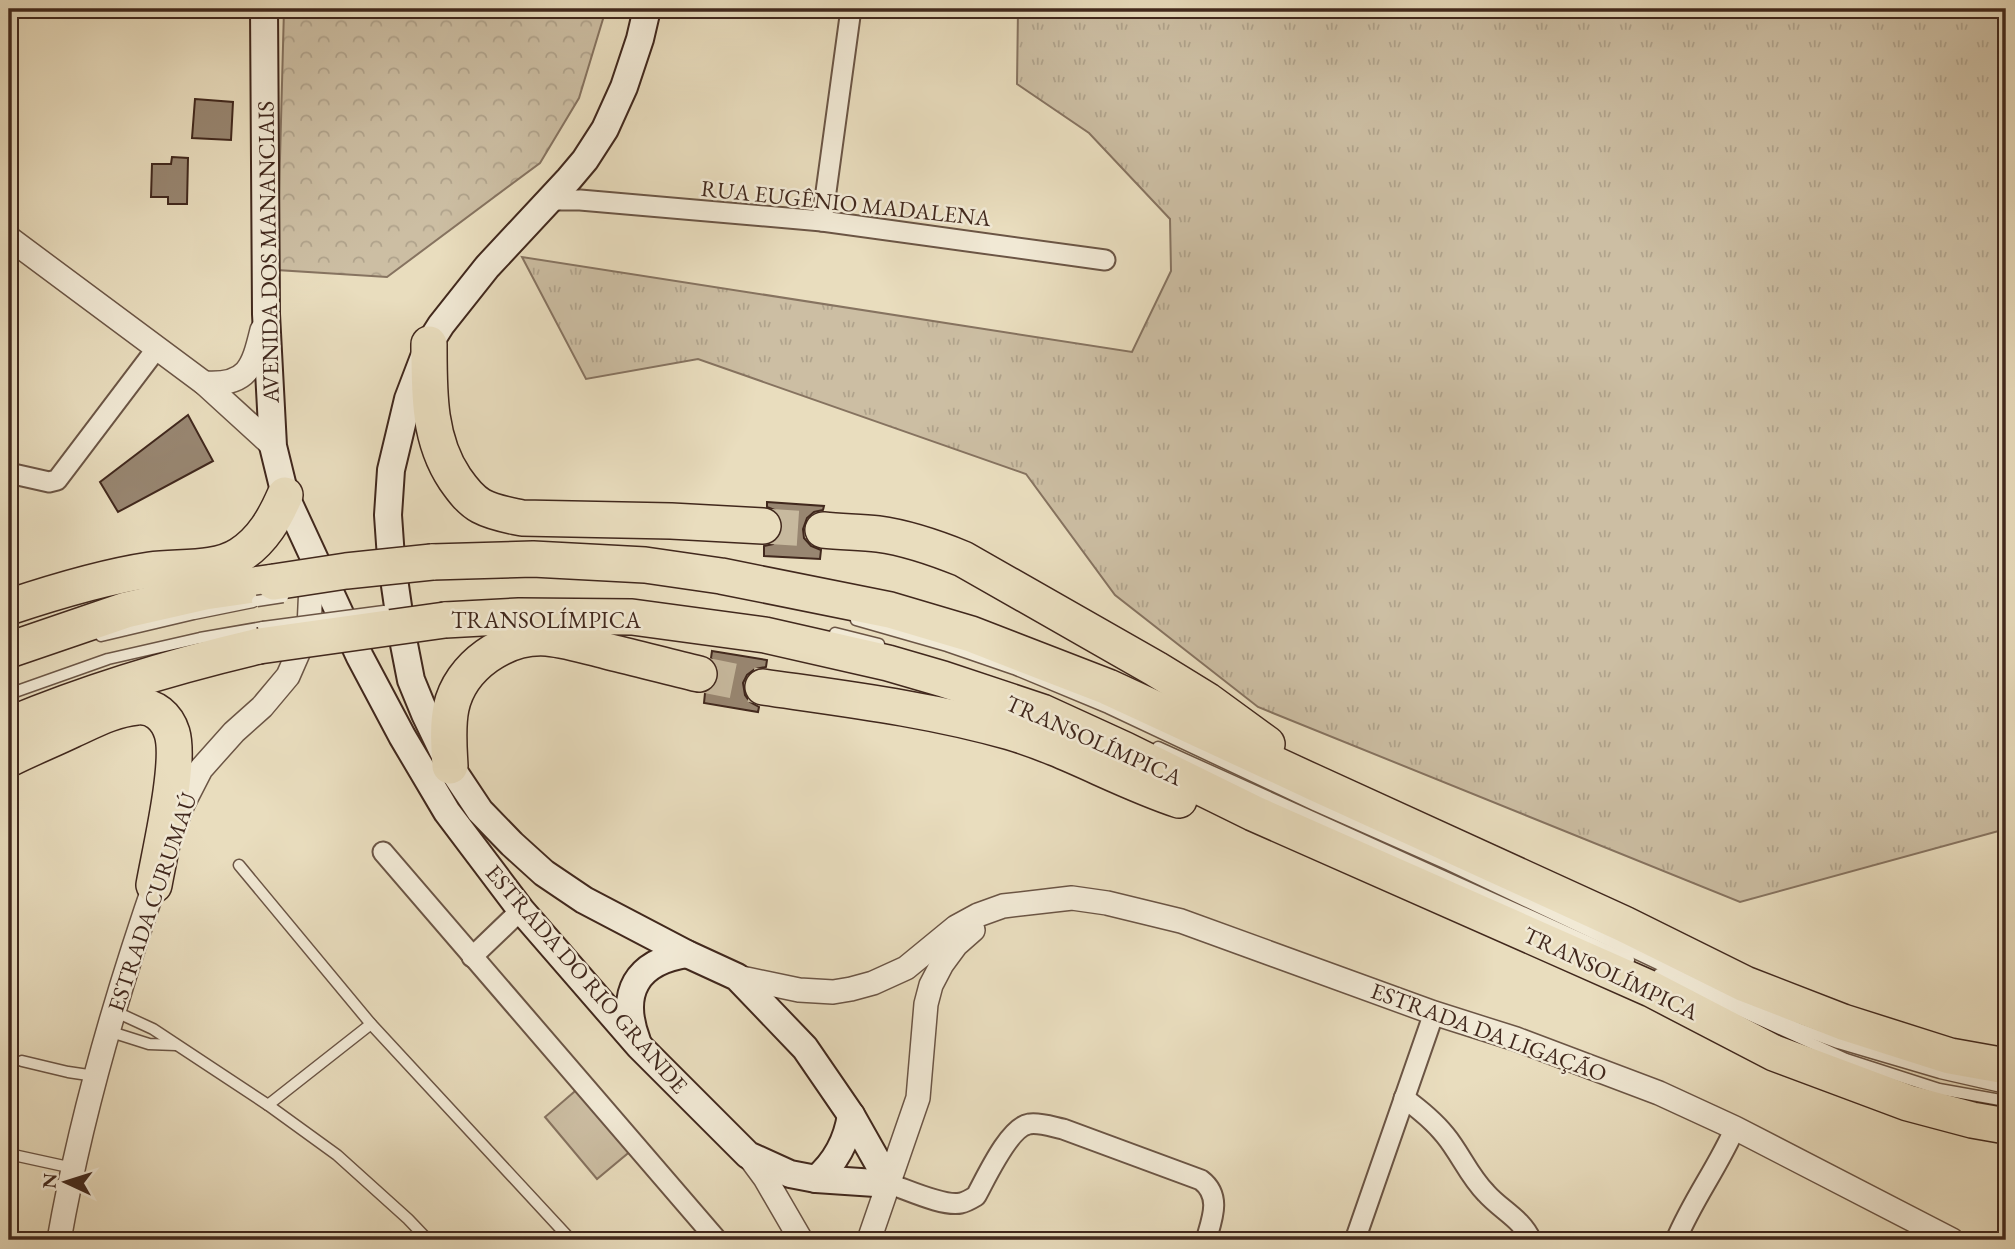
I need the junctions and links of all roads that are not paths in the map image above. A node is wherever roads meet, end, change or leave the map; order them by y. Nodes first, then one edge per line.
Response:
1 (264, 9) edge
2 (647, 9) edge
3 (851, 9) edge
4 (575, 189) junction
5 (821, 221) junction
6 (9, 238) edge
7 (1105, 260) dead end
8 (267, 314) junction
9 (429, 344) junction
10 (157, 348) junction
11 (204, 383) junction
12 (273, 446) junction
13 (9, 473) edge
14 (285, 495) junction
15 (763, 526) tunnel mouth
16 (823, 530) tunnel mouth
17 (312, 556) junction
18 (422, 571) junction
19 (386, 582) dead end
20 (336, 587) dead end
21 (266, 592) junction
22 (24, 602) edge
23 (412, 608) dead end
24 (845, 617) dead end
25 (818, 630) dead end
26 (261, 636) junction
27 (93, 639) dead end
28 (19, 646) edge
29 (894, 648) dead end
30 (699, 674) tunnel mouth
31 (763, 687) tunnel mouth
32 (16, 723) edge
33 (1152, 745) dead end
34 (450, 766) junction
35 (1313, 782) junction
36 (1253, 813) junction
37 (383, 852) dead end
38 (239, 865) dead end
39 (154, 886) junction
40 (1003, 906) junction
41 (521, 910) junction
42 (687, 954) junction
43 (472, 957) junction
44 (737, 977) junction
45 (1434, 1013) junction
46 (111, 1021) junction
47 (371, 1024) junction
48 (177, 1045) junction
49 (639, 1046) junction
50 (22, 1061) dead end
51 (2006, 1066) edge
52 (95, 1076) junction
53 (2006, 1088) edge
54 (1404, 1098) junction
55 (2006, 1101) edge
56 (268, 1105) junction
57 (851, 1115) junction
58 (2006, 1126) edge
59 (1735, 1128) junction
60 (9, 1154) edge
61 (748, 1156) junction
62 (74, 1168) junction
63 (816, 1179) junction
64 (890, 1184) junction
65 (1939, 1237) edge
66 (59, 1240) edge
67 (428, 1240) edge
68 (571, 1240) edge
69 (717, 1240) edge
70 (801, 1240) edge
71 (869, 1240) edge
72 (1206, 1240) edge
73 (1355, 1240) edge
74 (1531, 1240) edge
75 (1675, 1240) edge

1 - 8 main road, AVENIDA DOS MANANCIAIS
2 - 4 main road, ESTRADA DO RIO GRANDE
3 - 5 street
4 - 5 street, RUA EUGÊNIO MADALENA
4 - 9 main road, ESTRADA DO RIO GRANDE
5 - 7 street, RUA EUGÊNIO MADALENA
6 - 10 street
8 - 11 street
8 - 12 main road, AVENIDA DOS MANANCIAIS
9 - 15 highway
9 - 34 main road, ESTRADA DO RIO GRANDE
10 - 11 street
10 - 13 street
11 - 12 street
12 - 14 main road, AVENIDA DOS MANANCIAIS
14 - 17 main road, ESTRADA DO RIO GRANDE
14 - 22 highway
16 - 35 highway
17 - 39 street, ESTRADA CURUMAÚ
17 - 41 main road, ESTRADA DO RIO GRANDE
18 - 19 lane, TRANSOLÍMPICA
18 - 21 highway, TRANSOLÍMPICA, bridge
18 - 35 highway, TRANSOLÍMPICA
20 - 21 lane, TRANSOLÍMPICA, bridge
21 - 27 lane, TRANSOLÍMPICA
21 - 28 highway, TRANSOLÍMPICA
23 - 26 lane, TRANSOLÍMPICA, bridge
24 - 53 lane, TRANSOLÍMPICA
25 - 29 lane
26 - 32 highway, TRANSOLÍMPICA
26 - 36 highway, TRANSOLÍMPICA, bridge
30 - 34 highway
31 - 36 highway
32 - 39 highway
33 - 55 lane, TRANSOLÍMPICA
34 - 42 main road, ESTRADA DO RIO GRANDE
35 - 51 highway, TRANSOLÍMPICA
36 - 58 highway, TRANSOLÍMPICA
37 - 43 street
38 - 47 lane
39 - 46 street, ESTRADA CURUMAÚ
40 - 44 street, ESTRADA DA LIGAÇÃO
40 - 45 street, ESTRADA DA LIGAÇÃO
40 - 64 street
41 - 43 street
41 - 49 main road, ESTRADA DO RIO GRANDE
42 - 44 main road, ESTRADA DO RIO GRANDE
42 - 49 main road
43 - 69 street
44 - 57 main road, ESTRADA DO RIO GRANDE
45 - 54 street
45 - 59 street, ESTRADA DA LIGAÇÃO
46 - 48 lane
46 - 48 lane
46 - 52 street, ESTRADA CURUMAÚ
47 - 56 lane
47 - 68 lane
48 - 56 lane
49 - 61 main road, ESTRADA DO RIO GRANDE
50 - 52 lane
52 - 62 street, ESTRADA CURUMAÚ
54 - 73 street
54 - 74 street
56 - 67 lane
57 - 63 main road
57 - 64 main road, ESTRADA DO RIO GRANDE
59 - 65 street, ESTRADA DA LIGAÇÃO
59 - 75 street
60 - 62 lane
61 - 63 main road, ESTRADA DO RIO GRANDE
61 - 70 street, ESTRADA DO RIO GRANDE
62 - 66 street, ESTRADA CURUMAÚ
63 - 64 main road, ESTRADA DO RIO GRANDE
64 - 71 street
64 - 72 street

